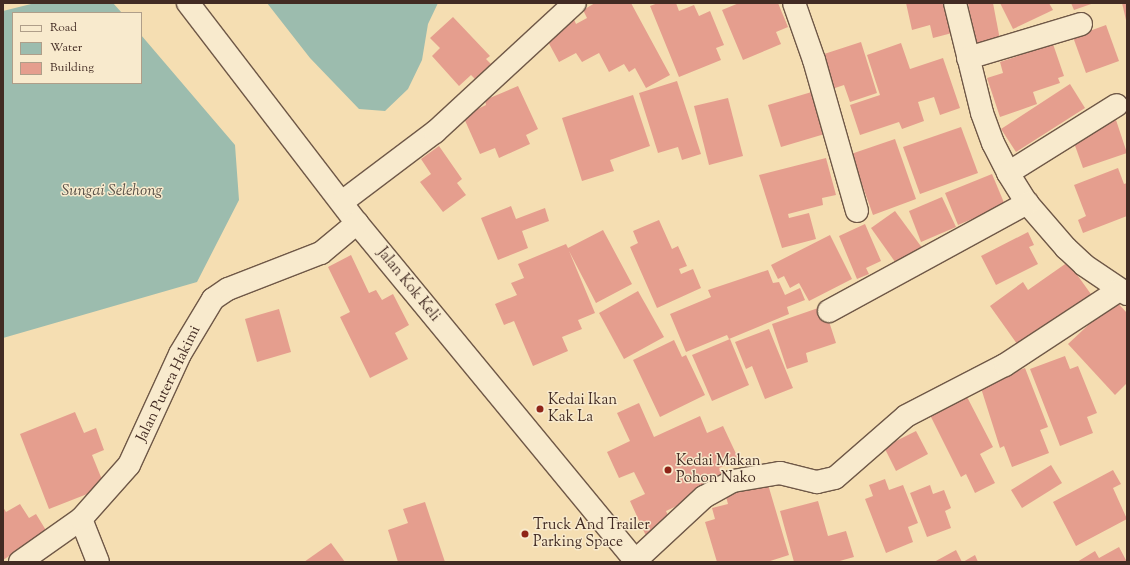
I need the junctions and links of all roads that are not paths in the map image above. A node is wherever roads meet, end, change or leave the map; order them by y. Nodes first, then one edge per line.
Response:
1 (188, 3) edge
2 (575, 3) edge
3 (794, 3) edge
4 (955, 3) edge
5 (1081, 24) dead end
6 (968, 58) junction
7 (1117, 104) dead end
8 (1008, 173) junction
9 (342, 202) junction
10 (1027, 203) junction
11 (857, 211) dead end
12 (357, 223) junction
13 (1123, 292) edge
14 (829, 311) dead end
15 (81, 519) junction
16 (20, 562) edge
17 (98, 562) edge
18 (635, 562) edge

1 - 9 street, Jalan Kok Keli
2 - 9 street
3 - 11 street
4 - 6 street
5 - 6 street
6 - 8 street
7 - 8 street
8 - 10 street
9 - 12 street, Jalan Kok Keli
10 - 13 street
10 - 14 street
12 - 15 street, Jalan Putera Hakimi
12 - 18 street, Jalan Kok Keli
13 - 18 street
15 - 16 street, Jalan Putera Hakimi
15 - 17 street

